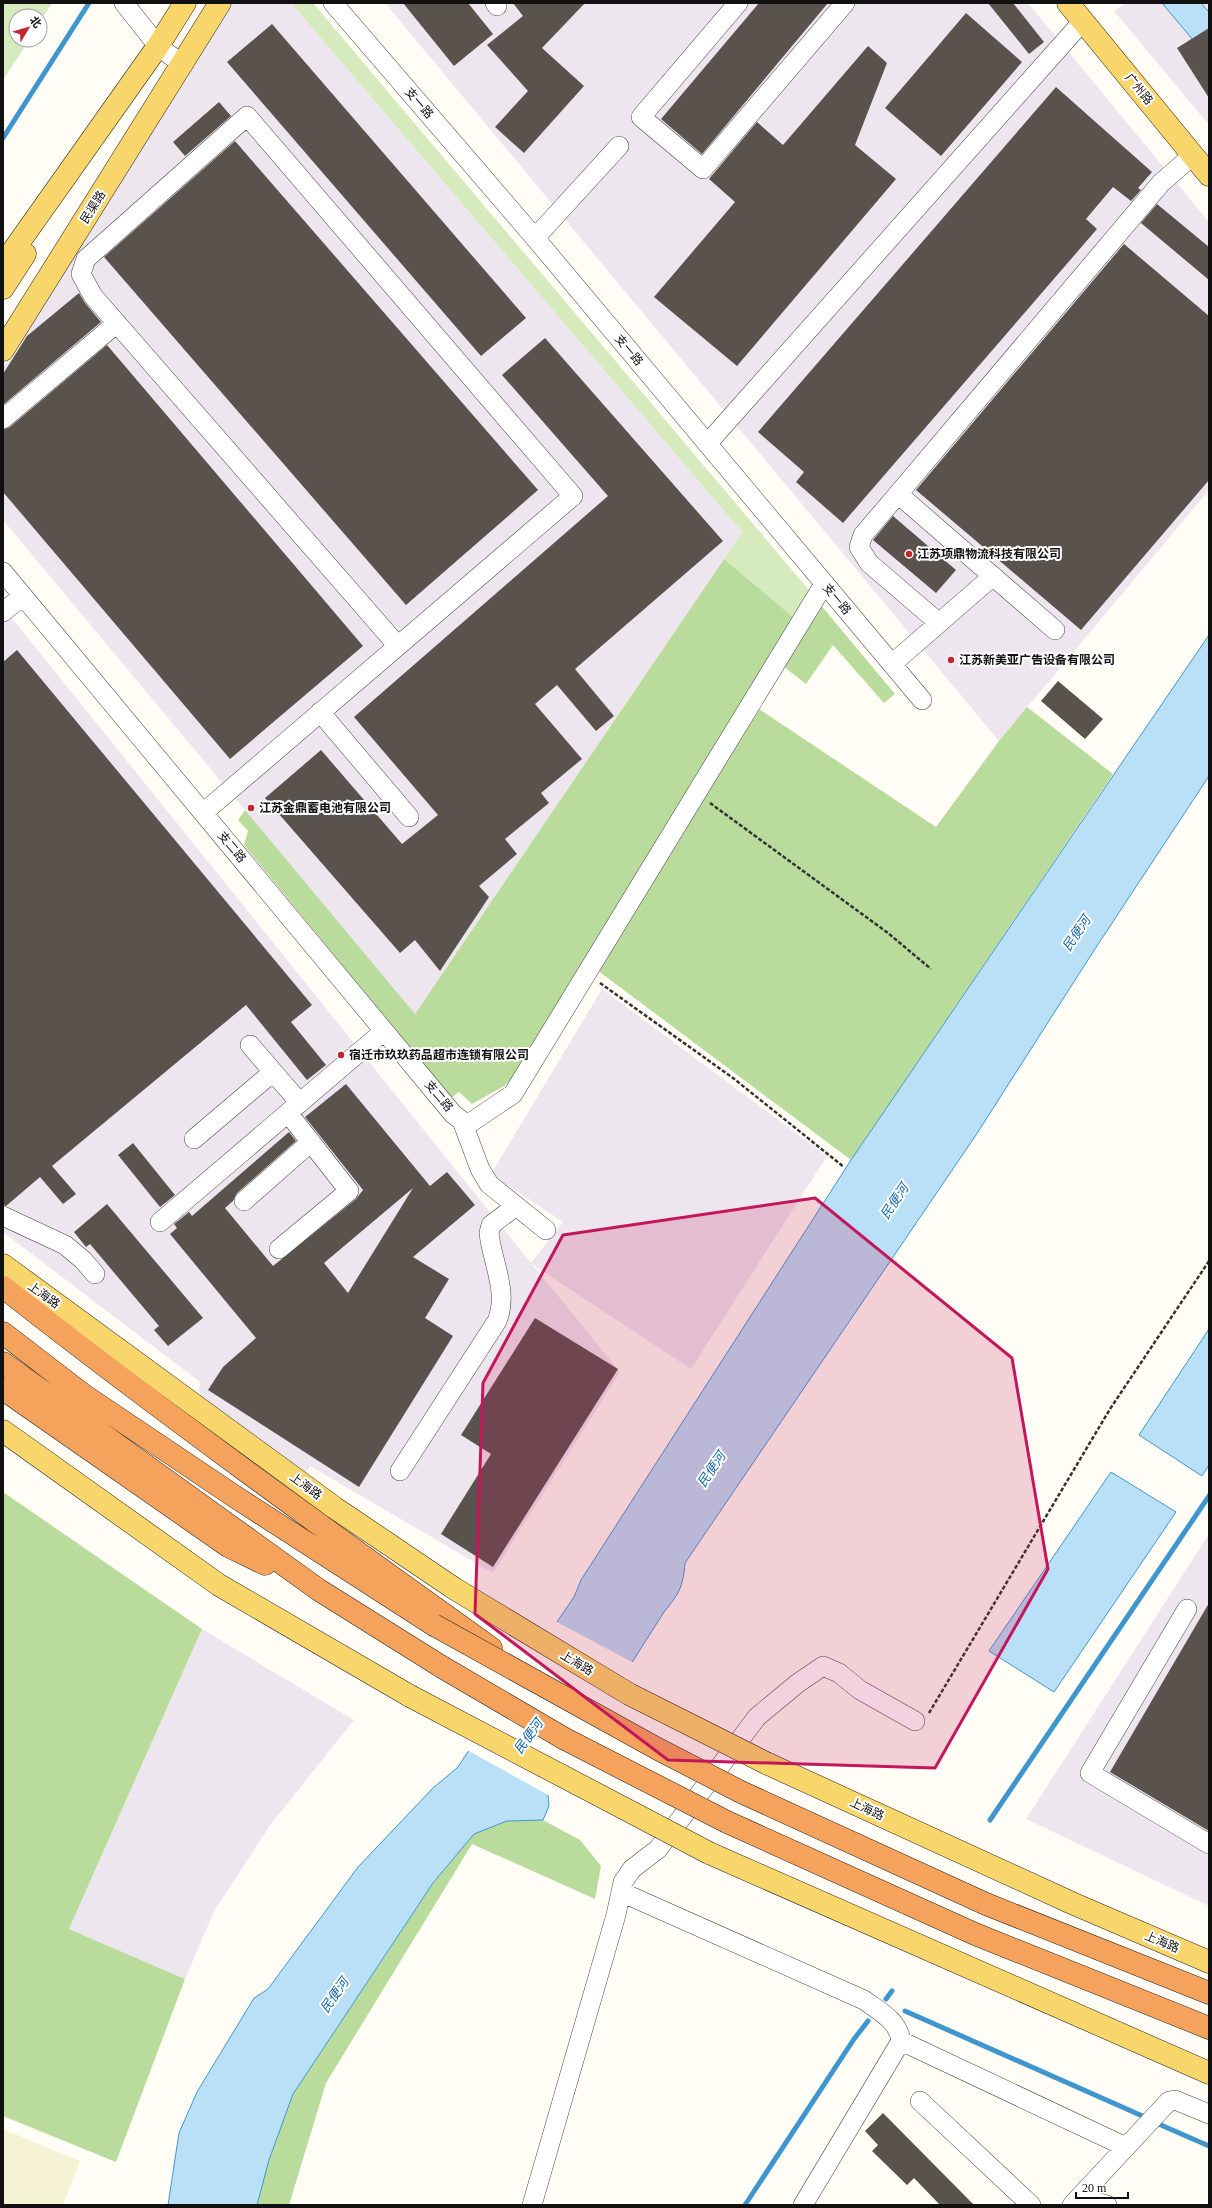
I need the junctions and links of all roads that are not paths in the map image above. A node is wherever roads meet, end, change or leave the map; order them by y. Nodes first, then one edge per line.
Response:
1 (124, 3) edge
2 (185, 3) edge
3 (220, 3) edge
4 (333, 3) edge
5 (738, 3) edge
6 (845, 3) edge
7 (1073, 8) edge
8 (158, 46) junction
9 (183, 65) junction
10 (619, 146) dead end
11 (1202, 162) edge
12 (535, 238) junction
13 (3, 265) edge
14 (3, 288) edge
15 (117, 323) junction
16 (3, 330) edge
17 (3, 350) edge
18 (4, 419) edge
19 (707, 444) junction
20 (898, 494) junction
21 (3, 572) edge
22 (993, 576) junction
23 (824, 584) junction
24 (22, 596) junction
25 (3, 612) edge
26 (940, 623) junction
27 (1055, 630) dead end
28 (398, 646) junction
29 (892, 664) junction
30 (922, 700) dead end
31 (320, 712) junction
32 (203, 813) junction
33 (409, 817) dead end
34 (384, 1031) junction
35 (250, 1045) dead end
36 (274, 1072) junction
37 (294, 1108) junction
38 (462, 1121) junction
39 (194, 1139) dead end
40 (311, 1142) junction
41 (244, 1201) dead end
42 (516, 1206) junction
43 (3, 1216) edge
44 (160, 1222) dead end
45 (546, 1230) dead end
46 (279, 1249) dead end
47 (3, 1265) edge
48 (95, 1274) dead end
49 (3, 1287) edge
50 (3, 1333) edge
51 (3, 1363) edge
52 (3, 1389) edge
53 (3, 1431) edge
54 (400, 1471) dead end
55 (319, 1590) junction
56 (1187, 1609) dead end
57 (438, 1619) junction
58 (915, 1721) road end
59 (1209, 1844) edge
60 (621, 1892) junction
61 (1209, 1962) edge
62 (1209, 1993) edge
63 (1209, 2028) edge
64 (901, 2041) junction
65 (1209, 2073) edge
66 (920, 2101) dead end
67 (1209, 2114) edge
68 (1126, 2147) junction
69 (1076, 2201) edge
70 (532, 2205) edge
71 (803, 2205) edge
72 (1031, 2205) edge
73 (1107, 2205) edge

1 - 8 street
2 - 8 main road
3 - 9 main road, 民渠路
4 - 12 street, 支一路
5 - 6 street
7 - 11 main road, 广州路
7 - 19 street
8 - 9 street
8 - 13 main road
8 - 14 main road
9 - 16 main road, 民渠路
9 - 17 main road, 民渠路
10 - 12 street
11 - 20 street
12 - 19 street, 支一路
15 - 18 street
15 - 28 street
15 - 28 street
19 - 23 street, 支一路
20 - 22 street
20 - 26 street
21 - 24 street, 支二路
22 - 26 street
22 - 27 street
23 - 29 street, 支一路
23 - 38 street
24 - 25 street
24 - 32 street, 支二路
26 - 29 street
28 - 31 street
29 - 30 street, 支一路
31 - 32 street
31 - 33 street
32 - 34 street, 支二路
34 - 37 street
34 - 38 street, 支二路
35 - 36 street
36 - 37 street
36 - 39 street
37 - 40 street
37 - 44 street
38 - 42 street
40 - 41 street
40 - 46 street
42 - 45 street
42 - 54 street
43 - 48 street
47 - 61 main road, 上海路, bridge
49 - 57 highway
50 - 57 highway
51 - 55 highway
52 - 55 highway
53 - 65 main road, bridge
55 - 63 highway, bridge
56 - 59 street
57 - 62 highway, bridge
58 - 60 street
60 - 64 street
60 - 70 street
64 - 68 street
64 - 71 street
66 - 72 street
67 - 68 street
68 - 69 street
69 - 73 street

